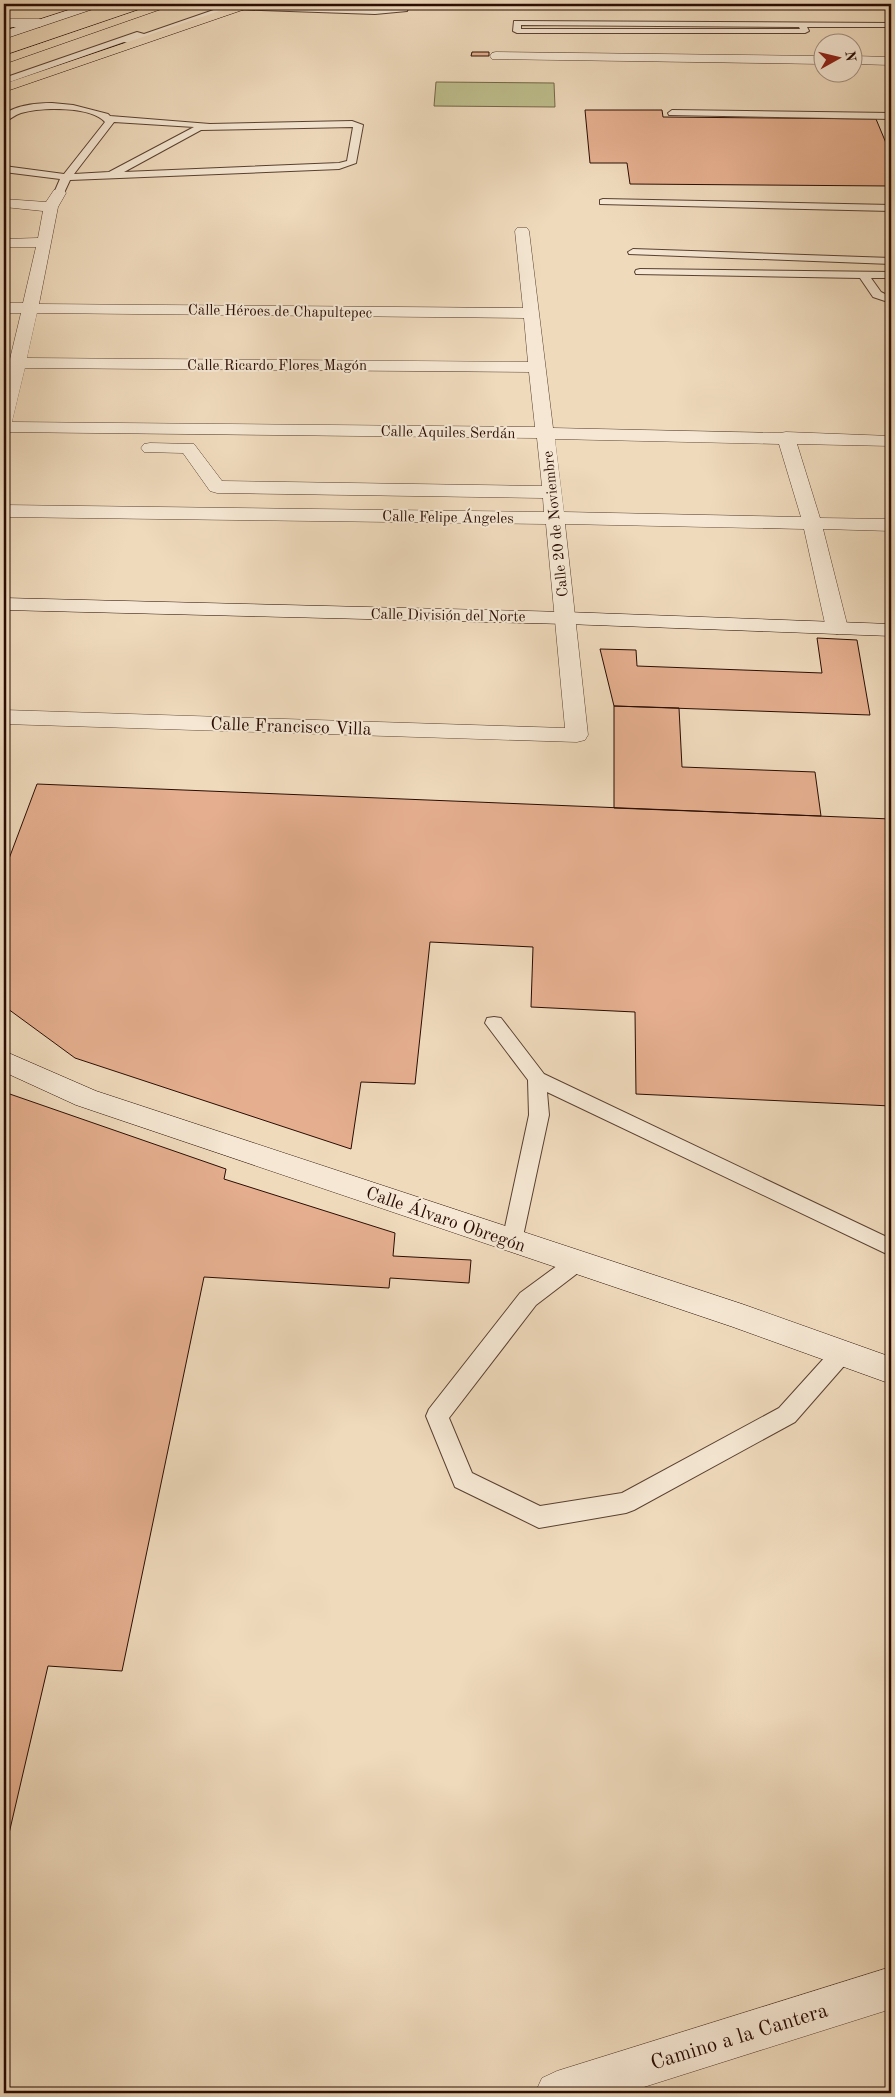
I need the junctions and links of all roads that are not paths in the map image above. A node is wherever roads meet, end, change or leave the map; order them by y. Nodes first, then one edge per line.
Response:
1 (98, 4) edge
2 (166, 4) edge
3 (213, 4) edge
4 (250, 4) edge
5 (317, 4) edge
6 (384, 4) edge
7 (406, 4) edge
8 (233, 5) edge
9 (110, 10) dead end
10 (293, 11) junction
11 (375, 12) junction
12 (4, 22) edge
13 (40, 23) junction
14 (517, 23) dead end
15 (891, 25) edge
16 (4, 35) edge
17 (4, 45) edge
18 (496, 56) dead end
19 (4, 60) edge
20 (812, 60) edge
21 (862, 60) edge
22 (891, 61) edge
23 (4, 75) edge
24 (4, 81) edge
25 (4, 87) edge
26 (672, 113) dead end
27 (891, 116) edge
28 (4, 119) edge
29 (107, 119) junction
30 (212, 126) junction
31 (4, 169) edge
32 (113, 174) junction
33 (66, 177) junction
34 (55, 200) junction
35 (603, 202) dead end
36 (4, 203) edge
37 (891, 208) edge
38 (522, 231) dead end
39 (45, 242) junction
40 (4, 243) edge
41 (633, 252) dead end
42 (891, 261) edge
43 (640, 272) dead end
44 (864, 275) junction
45 (891, 275) edge
46 (891, 300) edge
47 (4, 308) edge
48 (29, 309) junction
49 (531, 313) junction
50 (16, 363) junction
51 (537, 367) junction
52 (4, 421) edge
53 (4, 428) edge
54 (545, 433) junction
55 (786, 437) junction
56 (891, 441) edge
57 (129, 447) dead end
58 (552, 492) junction
59 (4, 511) edge
60 (555, 518) junction
61 (812, 523) junction
62 (891, 525) edge
63 (4, 604) edge
64 (566, 618) junction
65 (837, 628) junction
66 (891, 630) edge
67 (4, 717) edge
68 (577, 735) joint
69 (494, 1023) dead end
70 (4, 1061) edge
71 (537, 1079) junction
72 (512, 1241) junction
73 (891, 1248) edge
74 (576, 1263) junction
75 (843, 1352) junction
76 (891, 1371) edge
77 (891, 1988) edge
78 (557, 2093) edge

1 - 13 street
2 - 19 highway
3 - 23 highway
4 - 8 highway
5 - 10 lane
6 - 11 lane
7 - 11 lane
8 - 10 lane
8 - 24 lane
8 - 25 highway
9 - 17 highway
10 - 11 lane
12 - 13 street
13 - 16 street
14 - 15 lane
18 - 20 street
21 - 22 street
26 - 27 lane
28 - 29 lane
29 - 30 lane
29 - 33 lane
30 - 32 lane
30 - 32 lane
31 - 33 lane
32 - 33 lane
33 - 34 lane
34 - 36 street
34 - 39 street
35 - 37 lane
38 - 49 street, Calle 20 de Noviembre
39 - 40 street
39 - 48 street
41 - 42 lane
43 - 44 lane
44 - 45 lane
44 - 46 lane
47 - 48 street, Calle Héroes de Chapultepec
48 - 49 street, Calle Héroes de Chapultepec
48 - 50 street
49 - 51 street, Calle 20 de Noviembre
50 - 51 street, Calle Ricardo Flores Magón
50 - 52 street
51 - 54 street, Calle 20 de Noviembre
53 - 54 street, Calle Aquiles Serdán
54 - 55 street, Calle Aquiles Serdán
54 - 58 street, Calle 20 de Noviembre
55 - 56 street, Calle Aquiles Serdán
55 - 61 street
57 - 58 street
58 - 60 street, Calle 20 de Noviembre
59 - 60 street, Calle Felipe Ángeles
60 - 61 street, Calle Felipe Ángeles
60 - 64 street, Calle 20 de Noviembre
61 - 62 street, Calle Felipe Ángeles
61 - 65 street
63 - 64 street, Calle División del Norte
64 - 65 street, Calle División del Norte
64 - 68 street, Calle 20 de Noviembre
65 - 66 street, Calle División del Norte
67 - 68 street, Calle Francisco Villa
69 - 71 lane
70 - 72 street, Calle Álvaro Obregón
71 - 72 lane
71 - 73 lane
72 - 74 street, Calle Álvaro Obregón
74 - 75 street, Calle Álvaro Obregón
74 - 75 lane
75 - 76 street, Calle Álvaro Obregón
77 - 78 street, Camino a la Cantera

